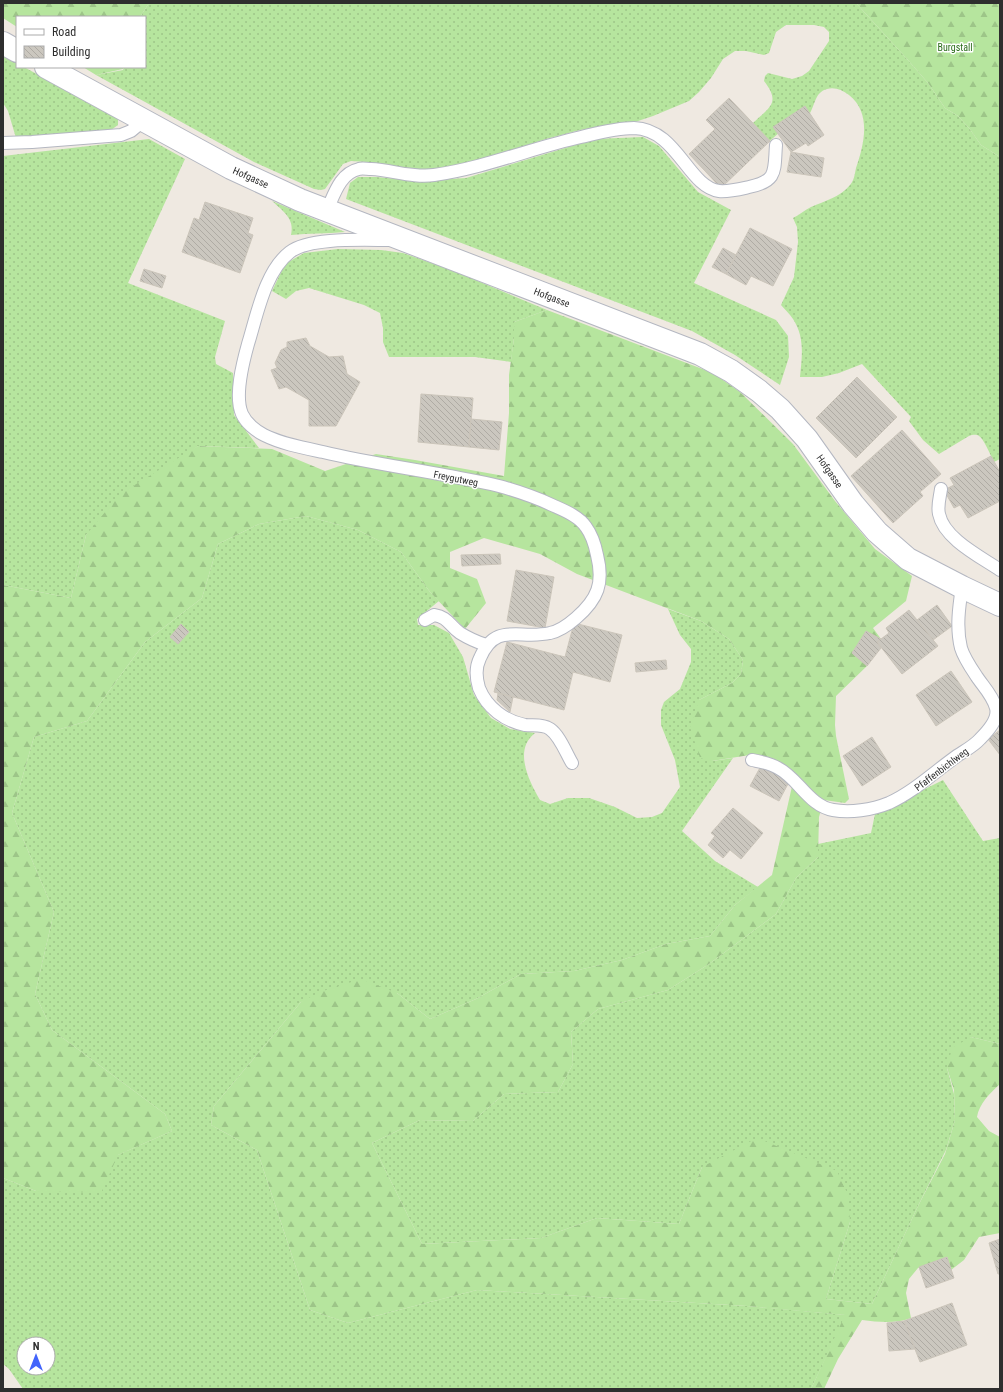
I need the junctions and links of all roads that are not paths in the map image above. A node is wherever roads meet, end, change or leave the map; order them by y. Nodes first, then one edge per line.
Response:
1 (3, 43) edge
2 (16, 50) edge
3 (48, 68) edge
4 (143, 120) junction
5 (3, 143) edge
6 (776, 146) dead end
7 (327, 210) junction
8 (401, 239) junction
9 (941, 489) dead end
10 (1000, 570) edge
11 (962, 587) junction
12 (1000, 605) edge
13 (425, 620) dead end
14 (486, 646) junction
15 (752, 760) dead end
16 (572, 763) dead end

1 - 2 main road
3 - 4 main road, Hofgasse
4 - 5 lane
4 - 7 main road, Hofgasse
6 - 7 lane
7 - 8 main road, Hofgasse
8 - 11 main road, Hofgasse
8 - 14 lane, Freygutweg
9 - 10 lane
11 - 12 main road, Hofgasse
11 - 15 lane, Pfaffenbichlweg
13 - 14 lane
14 - 16 lane

